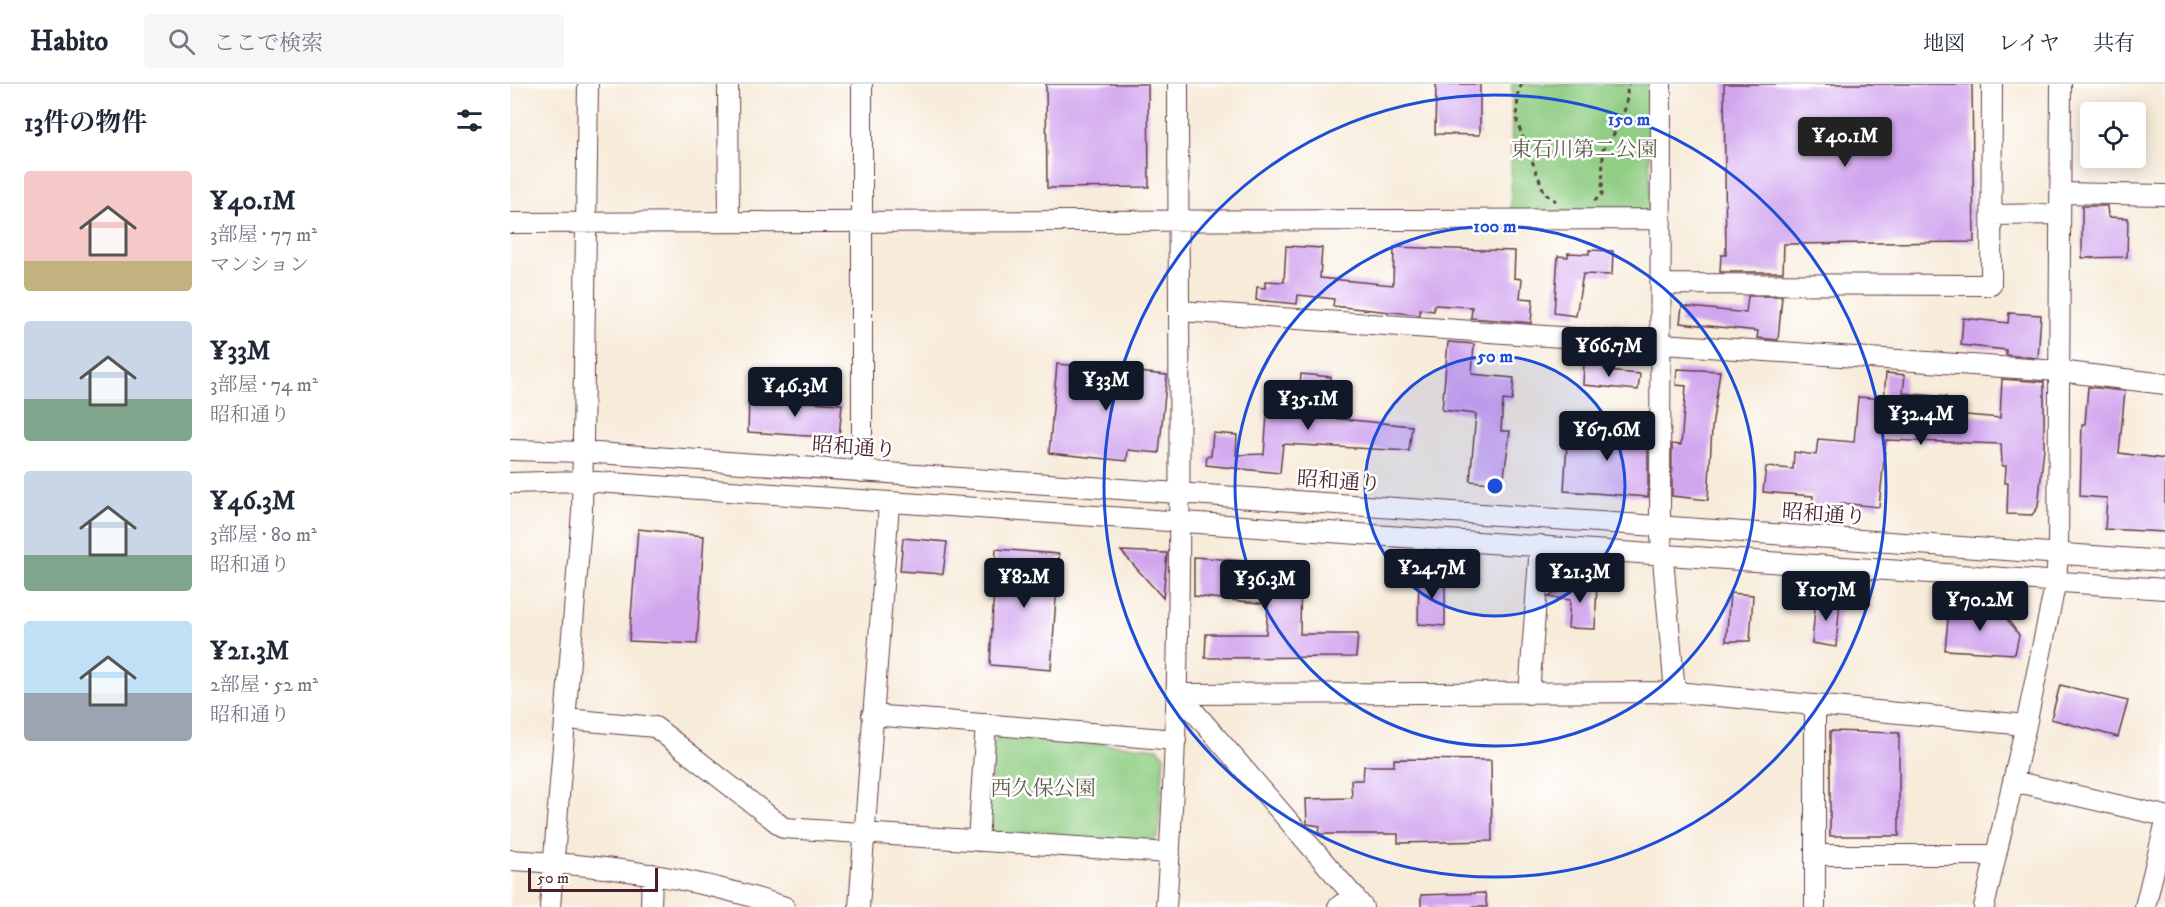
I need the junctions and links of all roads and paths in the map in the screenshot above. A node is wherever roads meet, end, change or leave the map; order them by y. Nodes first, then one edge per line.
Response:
1 (588, 84) edge
2 (728, 84) edge
3 (862, 84) edge
4 (1178, 84) edge
5 (1522, 84) edge
6 (1628, 84) edge
7 (1661, 84) edge
8 (1992, 84) edge
9 (2061, 84) edge
10 (2060, 193) junction
11 (2165, 195) edge
12 (1592, 203) dead end
13 (1562, 205) dead end
14 (2060, 214) junction
15 (1992, 215) junction
16 (1178, 219) junction
17 (1660, 219) junction
18 (729, 222) junction
19 (510, 223) edge
20 (586, 223) junction
21 (862, 223) junction
22 (1661, 284) junction
23 (1180, 311) junction
24 (1661, 344) junction
25 (2059, 371) junction
26 (2165, 384) edge
27 (510, 450) edge
28 (583, 452) junction
29 (862, 472) junction
30 (582, 482) junction
31 (510, 483) edge
32 (1181, 495) junction
33 (889, 504) junction
34 (1181, 522) junction
35 (1660, 526) junction
36 (1540, 545) junction
37 (1663, 554) junction
38 (2058, 554) junction
39 (2165, 561) edge
40 (2056, 581) junction
41 (2165, 589) edge
42 (1676, 692) junction
43 (1179, 694) junction
44 (1529, 694) junction
45 (1815, 705) junction
46 (872, 715) junction
47 (566, 719) junction
48 (986, 724) junction
49 (2026, 725) junction
50 (1176, 740) junction
51 (2013, 781) junction
52 (2165, 816) edge
53 (2165, 825) edge
54 (865, 835) junction
55 (978, 841) junction
56 (1170, 853) junction
57 (1815, 855) junction
58 (1996, 855) junction
59 (510, 860) edge
60 (554, 863) junction
61 (652, 874) junction
62 (749, 901) edge
63 (1359, 901) edge
64 (550, 907) edge
65 (651, 907) edge
66 (785, 907) edge
67 (860, 907) edge
68 (1166, 907) edge
69 (1338, 907) edge
70 (1815, 907) edge
71 (1984, 907) edge
72 (2145, 907) edge

1 - 20 street
2 - 18 street
3 - 21 street
4 - 16 street
5 - 13 path
6 - 12 path
7 - 17 street
8 - 15 street
9 - 10 street
10 - 11 street
10 - 14 street
14 - 15 street
14 - 25 street
15 - 22 street
16 - 17 street
16 - 21 street
16 - 23 street
17 - 22 street
18 - 20 street
18 - 21 street
19 - 20 street
20 - 28 street
21 - 29 street
22 - 24 street
23 - 24 street
23 - 32 street
24 - 25 street
24 - 35 street
25 - 26 street
25 - 38 street
27 - 28 street, 昭和通り
28 - 29 street, 昭和通り
28 - 30 street
29 - 32 street, 昭和通り
30 - 31 street
30 - 33 street
30 - 47 street
32 - 34 street
32 - 35 street, 昭和通り
33 - 34 street
33 - 46 street
34 - 36 street
34 - 43 street
35 - 37 street
35 - 38 street, 昭和通り
36 - 37 street
36 - 44 street
37 - 40 street
37 - 42 street
38 - 39 street, 昭和通り
38 - 40 street
40 - 41 street
40 - 49 street
42 - 44 street
42 - 45 street
43 - 44 street
43 - 50 street
43 - 63 street
45 - 49 street
45 - 57 street
46 - 48 street
46 - 54 street
47 - 54 street
47 - 60 street
48 - 50 street
48 - 55 street
49 - 51 street
50 - 56 street
51 - 52 street
51 - 58 street
53 - 72 street
54 - 55 street
54 - 67 street
55 - 56 street
56 - 68 street
57 - 58 street
57 - 70 street
58 - 71 street
59 - 60 street
60 - 61 street
60 - 64 street
61 - 62 street
61 - 65 street
62 - 66 street
63 - 69 street

